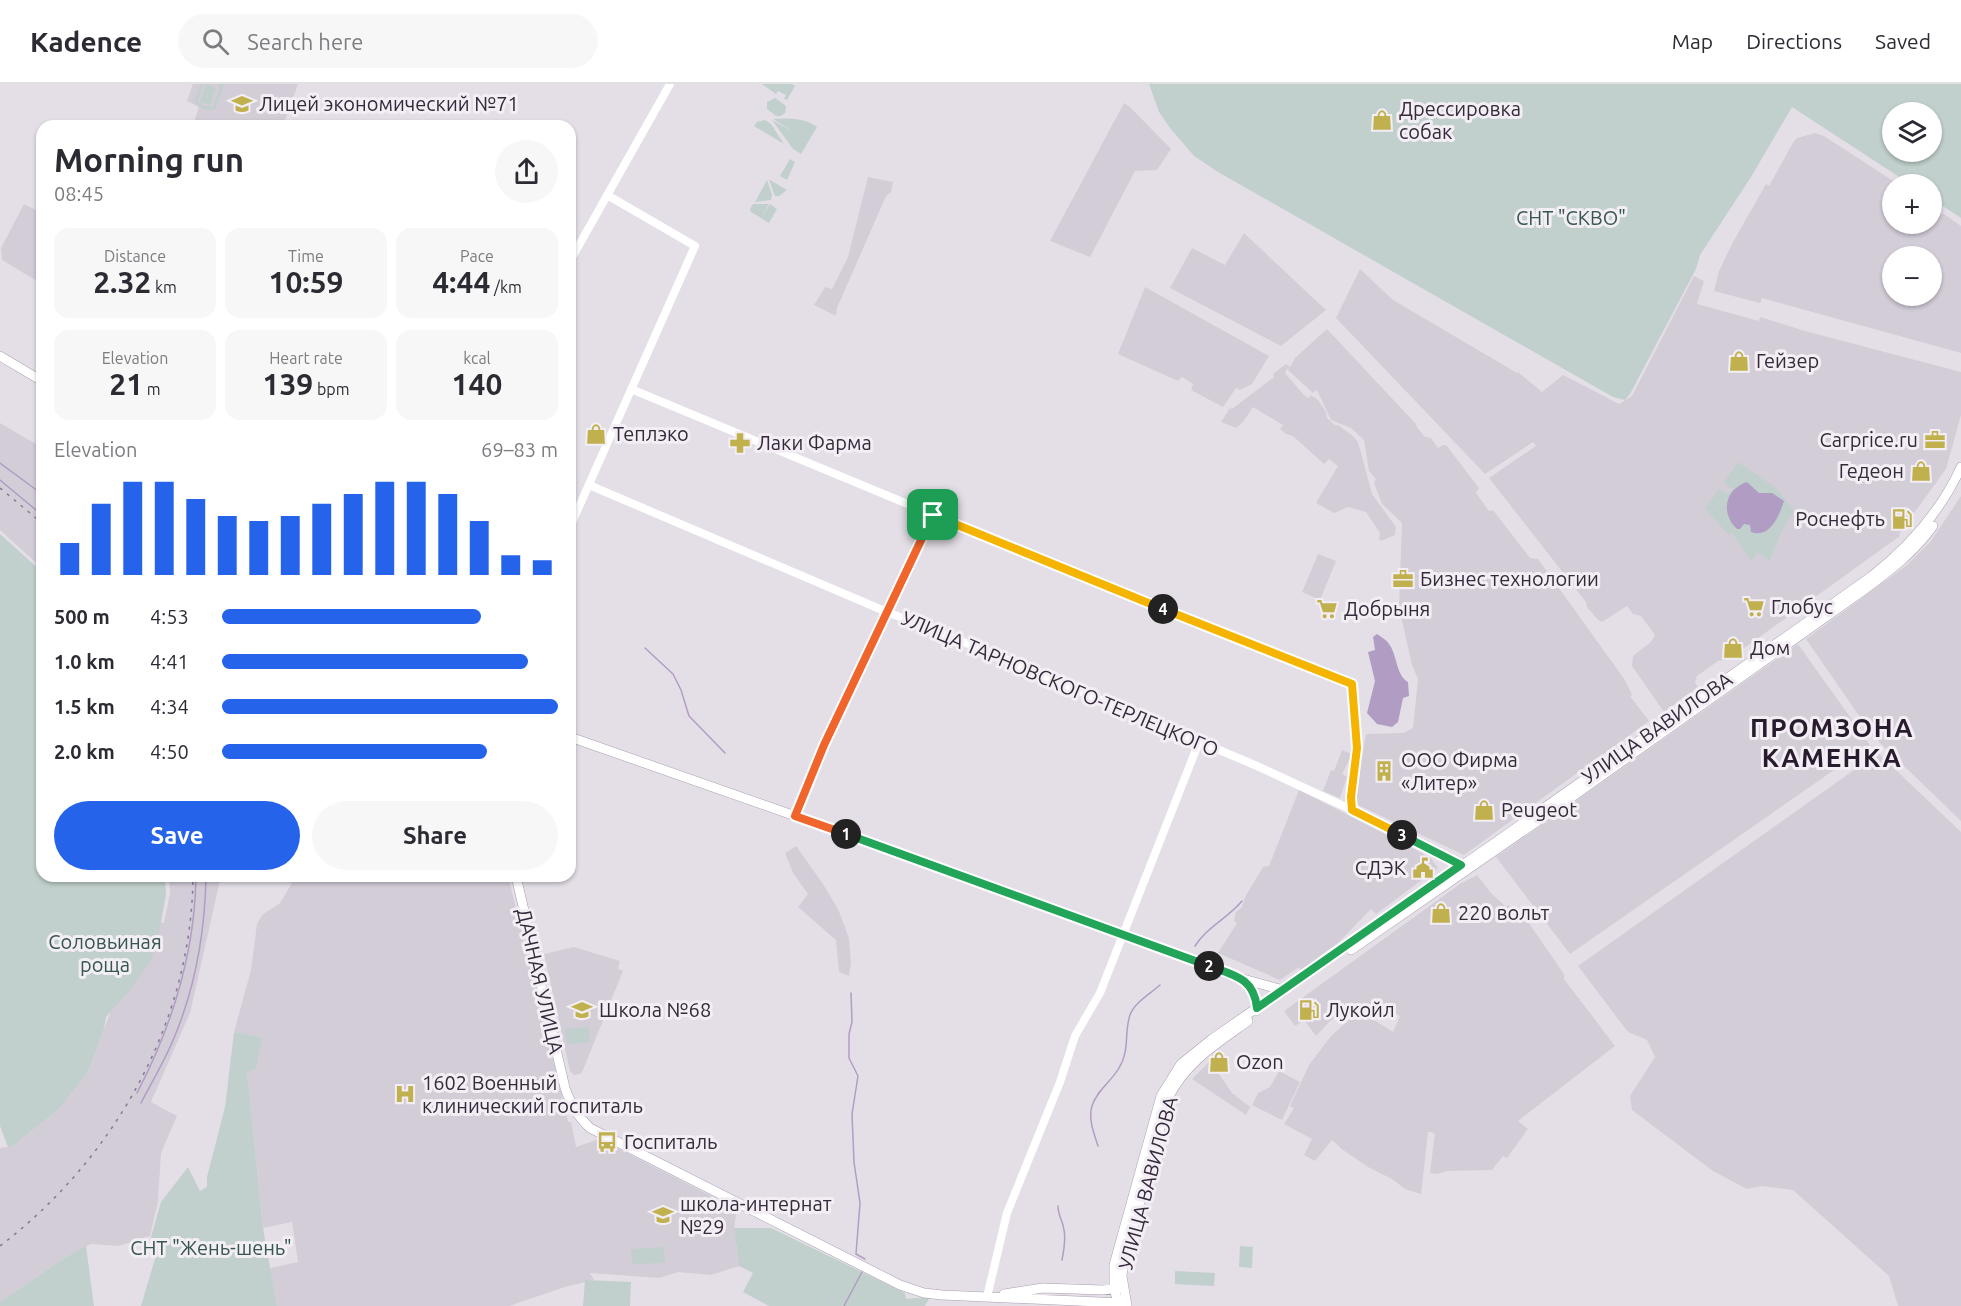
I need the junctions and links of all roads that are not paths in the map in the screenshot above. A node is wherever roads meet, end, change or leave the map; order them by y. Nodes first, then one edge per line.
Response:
1 (670, 84) edge
2 (607, 195) junction
3 (576, 250) edge
4 (0, 356) edge
5 (0, 362) edge
6 (36, 377) edge
7 (36, 383) edge
8 (631, 389) junction
9 (1961, 467) edge
10 (1961, 480) edge
11 (589, 485) junction
12 (576, 514) edge
13 (933, 515) junction
14 (887, 612) junction
15 (576, 739) edge
16 (1199, 742) junction
17 (1352, 810) junction
18 (795, 816) junction
19 (1461, 865) junction
20 (517, 882) edge
21 (1122, 935) junction
22 (1243, 979) junction
23 (1283, 990) junction
24 (1255, 1013) junction
25 (1119, 1288) junction
26 (1081, 1290) junction
27 (987, 1297) junction
28 (1057, 1300) junction
29 (1123, 1305) edge

1 - 2 street
2 - 3 street
2 - 8 street
4 - 6 main road
5 - 7 main road
8 - 11 street
8 - 13 street
9 - 19 main road, УЛИЦА ВАВИЛОВА
10 - 24 main road, УЛИЦА ВАВИЛОВА
11 - 12 street
11 - 14 street, УЛИЦА ТАРНОВСКОГО-ТЕРЛЕЦКОГО
13 - 14 street
13 - 17 street
14 - 16 street, УЛИЦА ТАРНОВСКОГО-ТЕРЛЕЦКОГО
14 - 18 street
15 - 18 main road
16 - 17 street, УЛИЦА ТАРНОВСКОГО-ТЕРЛЕЦКОГО
16 - 21 street
17 - 19 street, УЛИЦА ТАРНОВСКОГО-ТЕРЛЕЦКОГО
18 - 21 main road
19 - 23 main road, УЛИЦА ВАВИЛОВА
20 - 27 main road, ДАЧНАЯ УЛИЦА
21 - 22 main road
21 - 27 street
22 - 23 main road
22 - 24 main road
23 - 24 main road, УЛИЦА ВАВИЛОВА
24 - 25 main road, УЛИЦА ВАВИЛОВА
25 - 26 main road
25 - 29 main road, УЛИЦА ВАВИЛОВА
26 - 27 main road
26 - 28 main road
27 - 28 main road
28 - 29 main road

